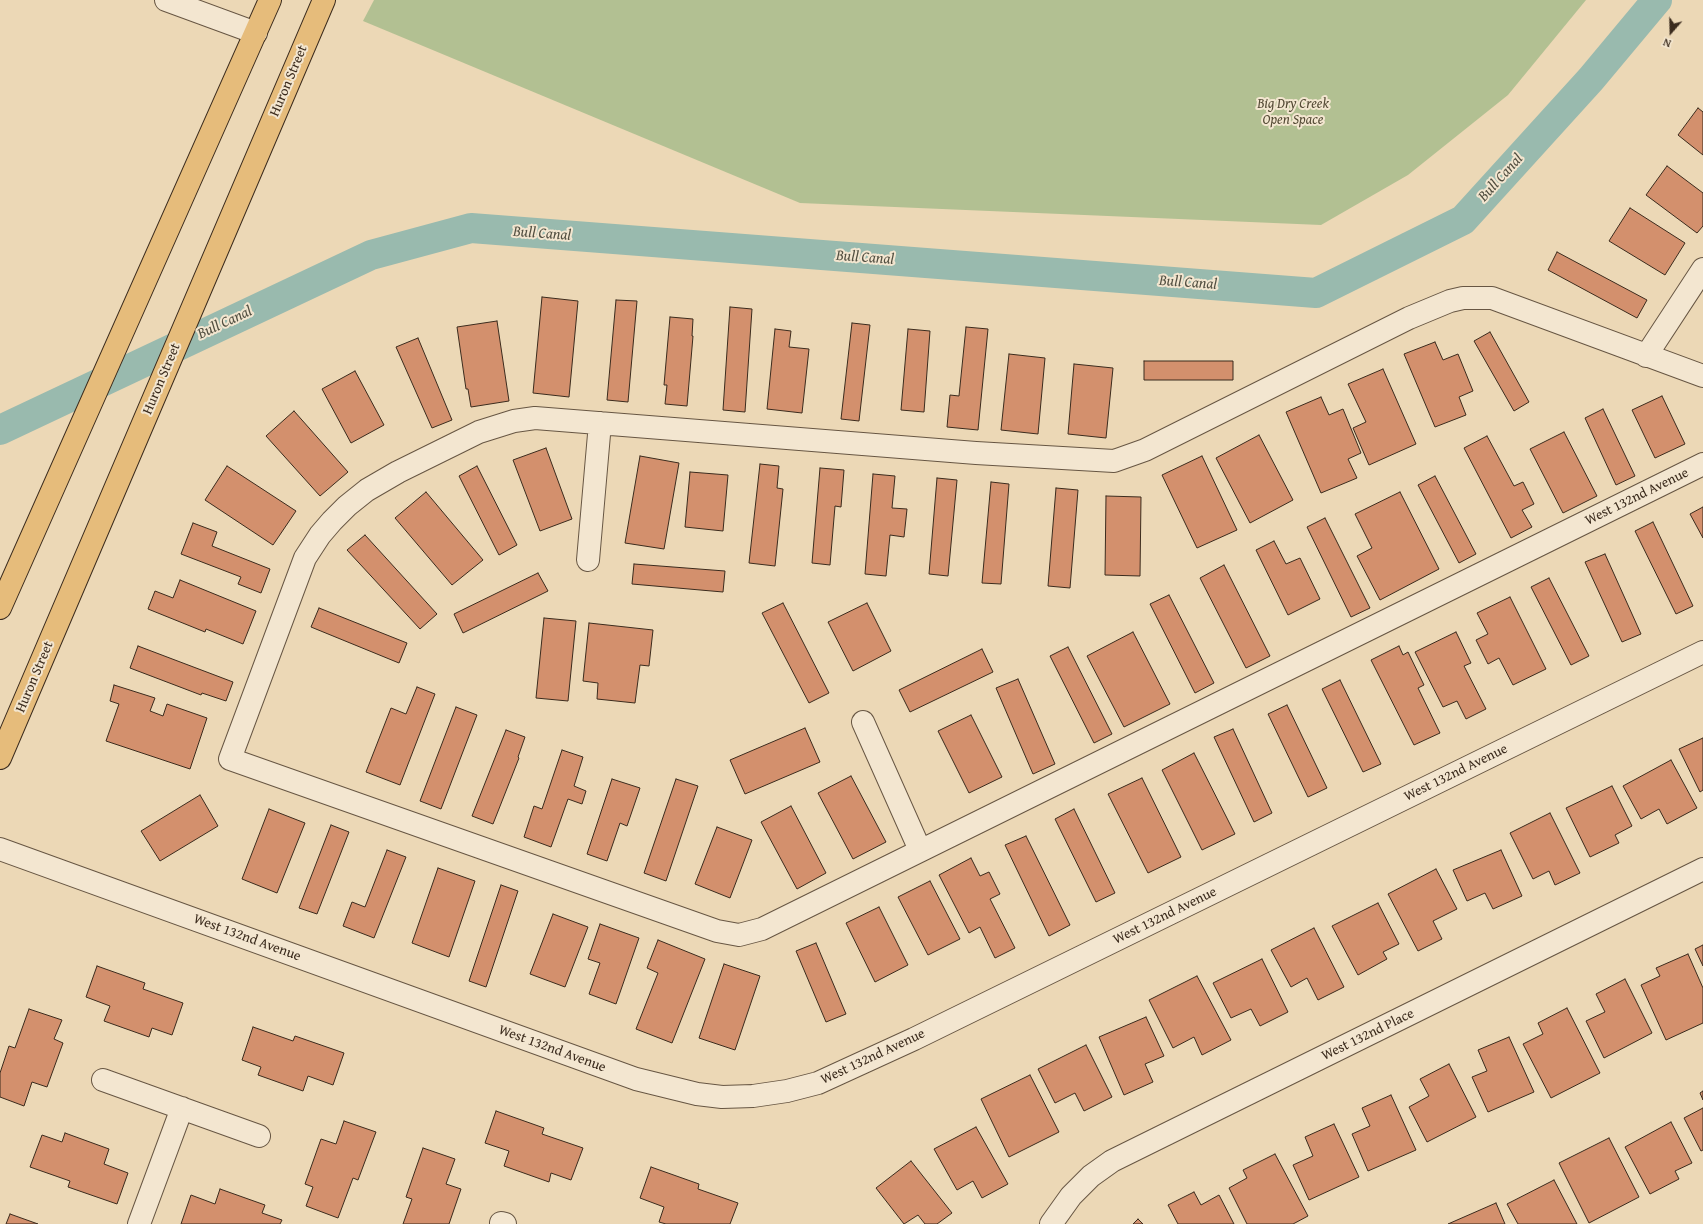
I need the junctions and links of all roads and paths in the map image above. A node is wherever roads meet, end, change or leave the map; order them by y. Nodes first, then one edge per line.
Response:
1 (166, 0) edge
2 (270, 0) edge
3 (324, 0) edge
4 (256, 33) junction
5 (1703, 269) edge
6 (1646, 356) junction
7 (1703, 376) edge
8 (600, 423) junction
9 (1703, 464) edge
10 (588, 560) dead end
11 (0, 608) edge
12 (1703, 652) edge
13 (863, 722) dead end
14 (0, 758) edge
15 (0, 849) edge
16 (920, 850) junction
17 (1703, 870) edge
18 (103, 1080) dead end
19 (182, 1108) junction
20 (260, 1136) dead end
21 (139, 1224) edge
22 (1051, 1224) edge

1 - 4 street
2 - 4 main road
3 - 14 main road, Huron Street
4 - 11 main road
5 - 6 street
6 - 7 street
6 - 8 street
8 - 10 street
8 - 16 street, West 132nd Avenue
9 - 16 street, West 132nd Avenue
12 - 15 street, West 132nd Avenue
13 - 16 street
17 - 22 street, West 132nd Place
18 - 19 street
19 - 20 street
19 - 21 street

